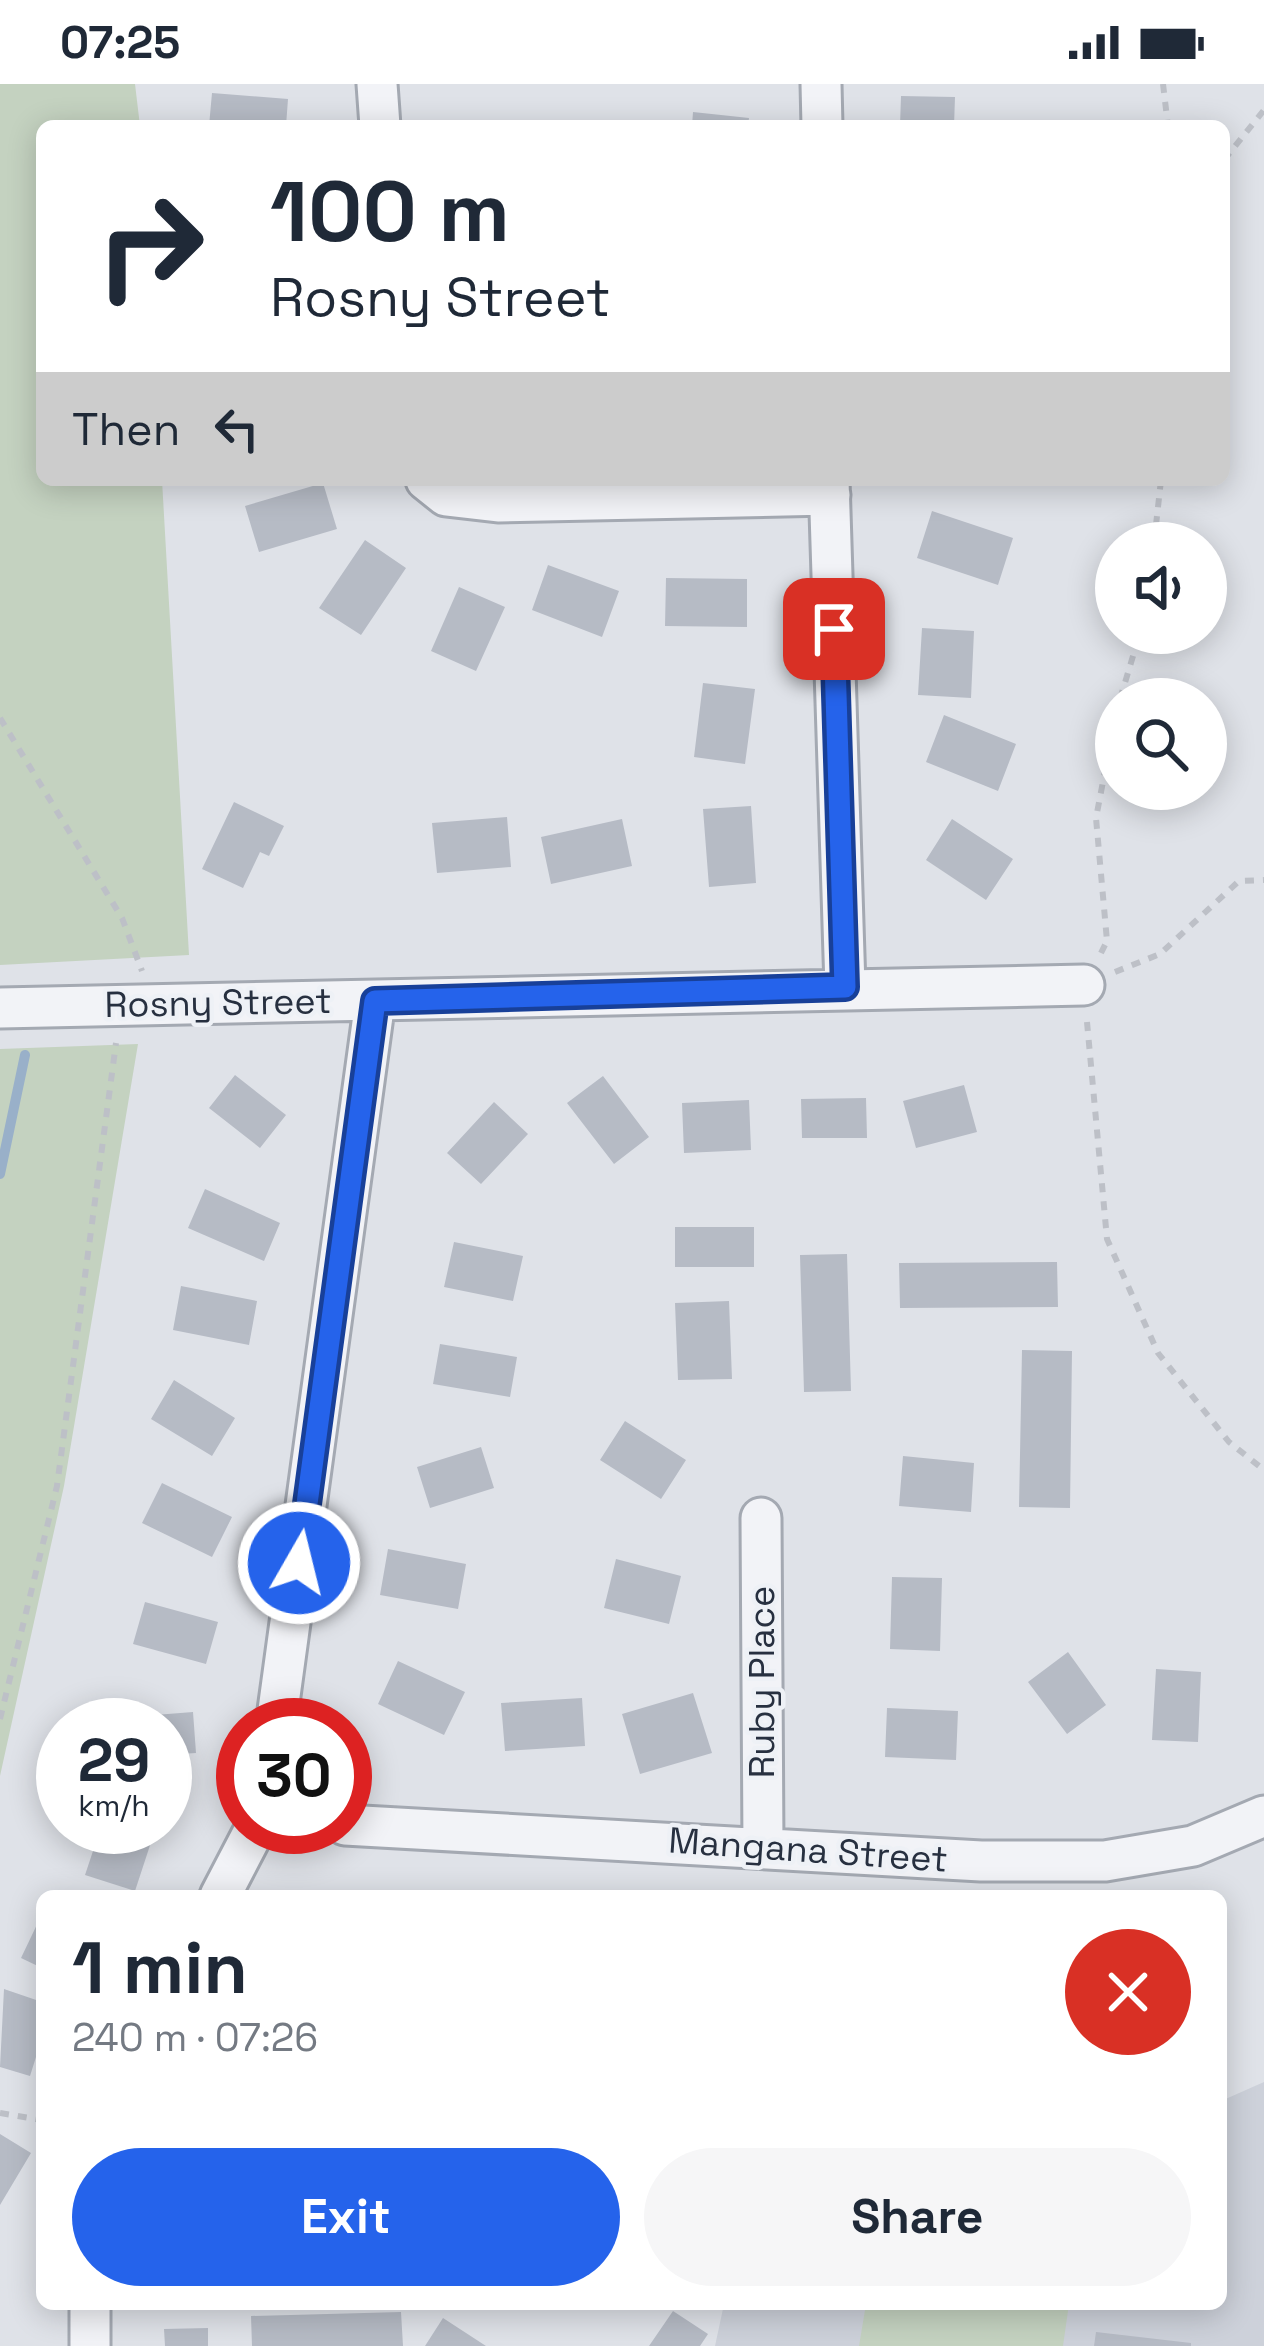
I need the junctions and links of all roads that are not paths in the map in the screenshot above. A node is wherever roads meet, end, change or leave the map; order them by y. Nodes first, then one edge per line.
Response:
1 (377, 84) edge
2 (821, 84) edge
3 (380, 120) edge
4 (822, 120) edge
5 (434, 486) edge
6 (829, 487) edge
7 (1084, 985) road end
8 (845, 987) junction
9 (375, 1001) junction
10 (0, 1008) edge
11 (761, 1518) dead end
12 (280, 1698) edge
13 (1264, 1816) edge
14 (372, 1826) edge
15 (764, 1846) junction
16 (242, 1854) edge
17 (223, 1890) edge
18 (90, 2310) edge
19 (90, 2346) edge

1 - 3 street
2 - 4 street
5 - 6 street
6 - 8 street
7 - 8 street, Rosny Street
8 - 9 street, Rosny Street
9 - 10 street, Rosny Street
9 - 12 street
11 - 15 street, Ruby Place
13 - 15 street, Mangana Street
14 - 15 street, Mangana Street
16 - 17 street
18 - 19 street

